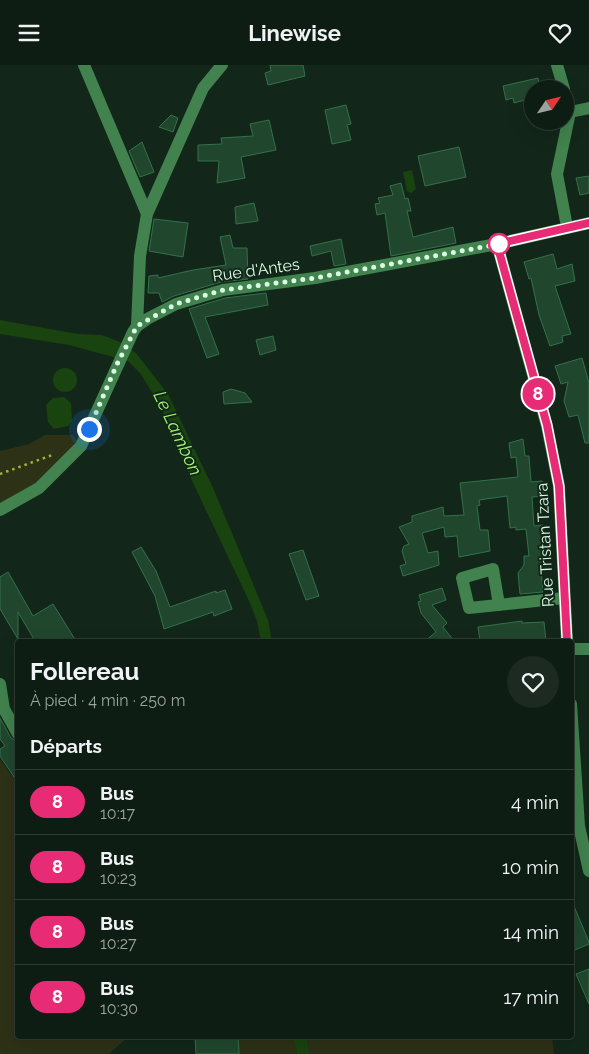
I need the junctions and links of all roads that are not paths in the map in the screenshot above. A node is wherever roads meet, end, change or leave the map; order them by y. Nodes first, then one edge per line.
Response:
1 (84, 65) edge
2 (222, 65) edge
3 (557, 65) edge
4 (561, 80) edge
5 (589, 108) edge
6 (574, 111) edge
7 (566, 130) edge
8 (147, 215) junction
9 (589, 223) edge
10 (567, 227) junction
11 (497, 244) junction
12 (137, 326) junction
13 (0, 510) edge
14 (564, 598) junction
15 (499, 605) dead end
16 (567, 639) edge
17 (574, 649) edge
18 (589, 649) edge
19 (0, 685) edge
20 (15, 729) edge
21 (574, 750) edge
22 (589, 869) edge

1 - 8 street
2 - 8 street
3 - 4 street
5 - 6 street
7 - 10 street
8 - 12 street
9 - 10 street, Rue d'Antes
10 - 11 street, Rue d'Antes
11 - 12 street, Rue d'Antes
11 - 14 street, Rue Tristan Tzara
12 - 13 street
14 - 15 street
14 - 16 street, Rue Tristan Tzara
17 - 18 street
19 - 20 street
21 - 22 street

